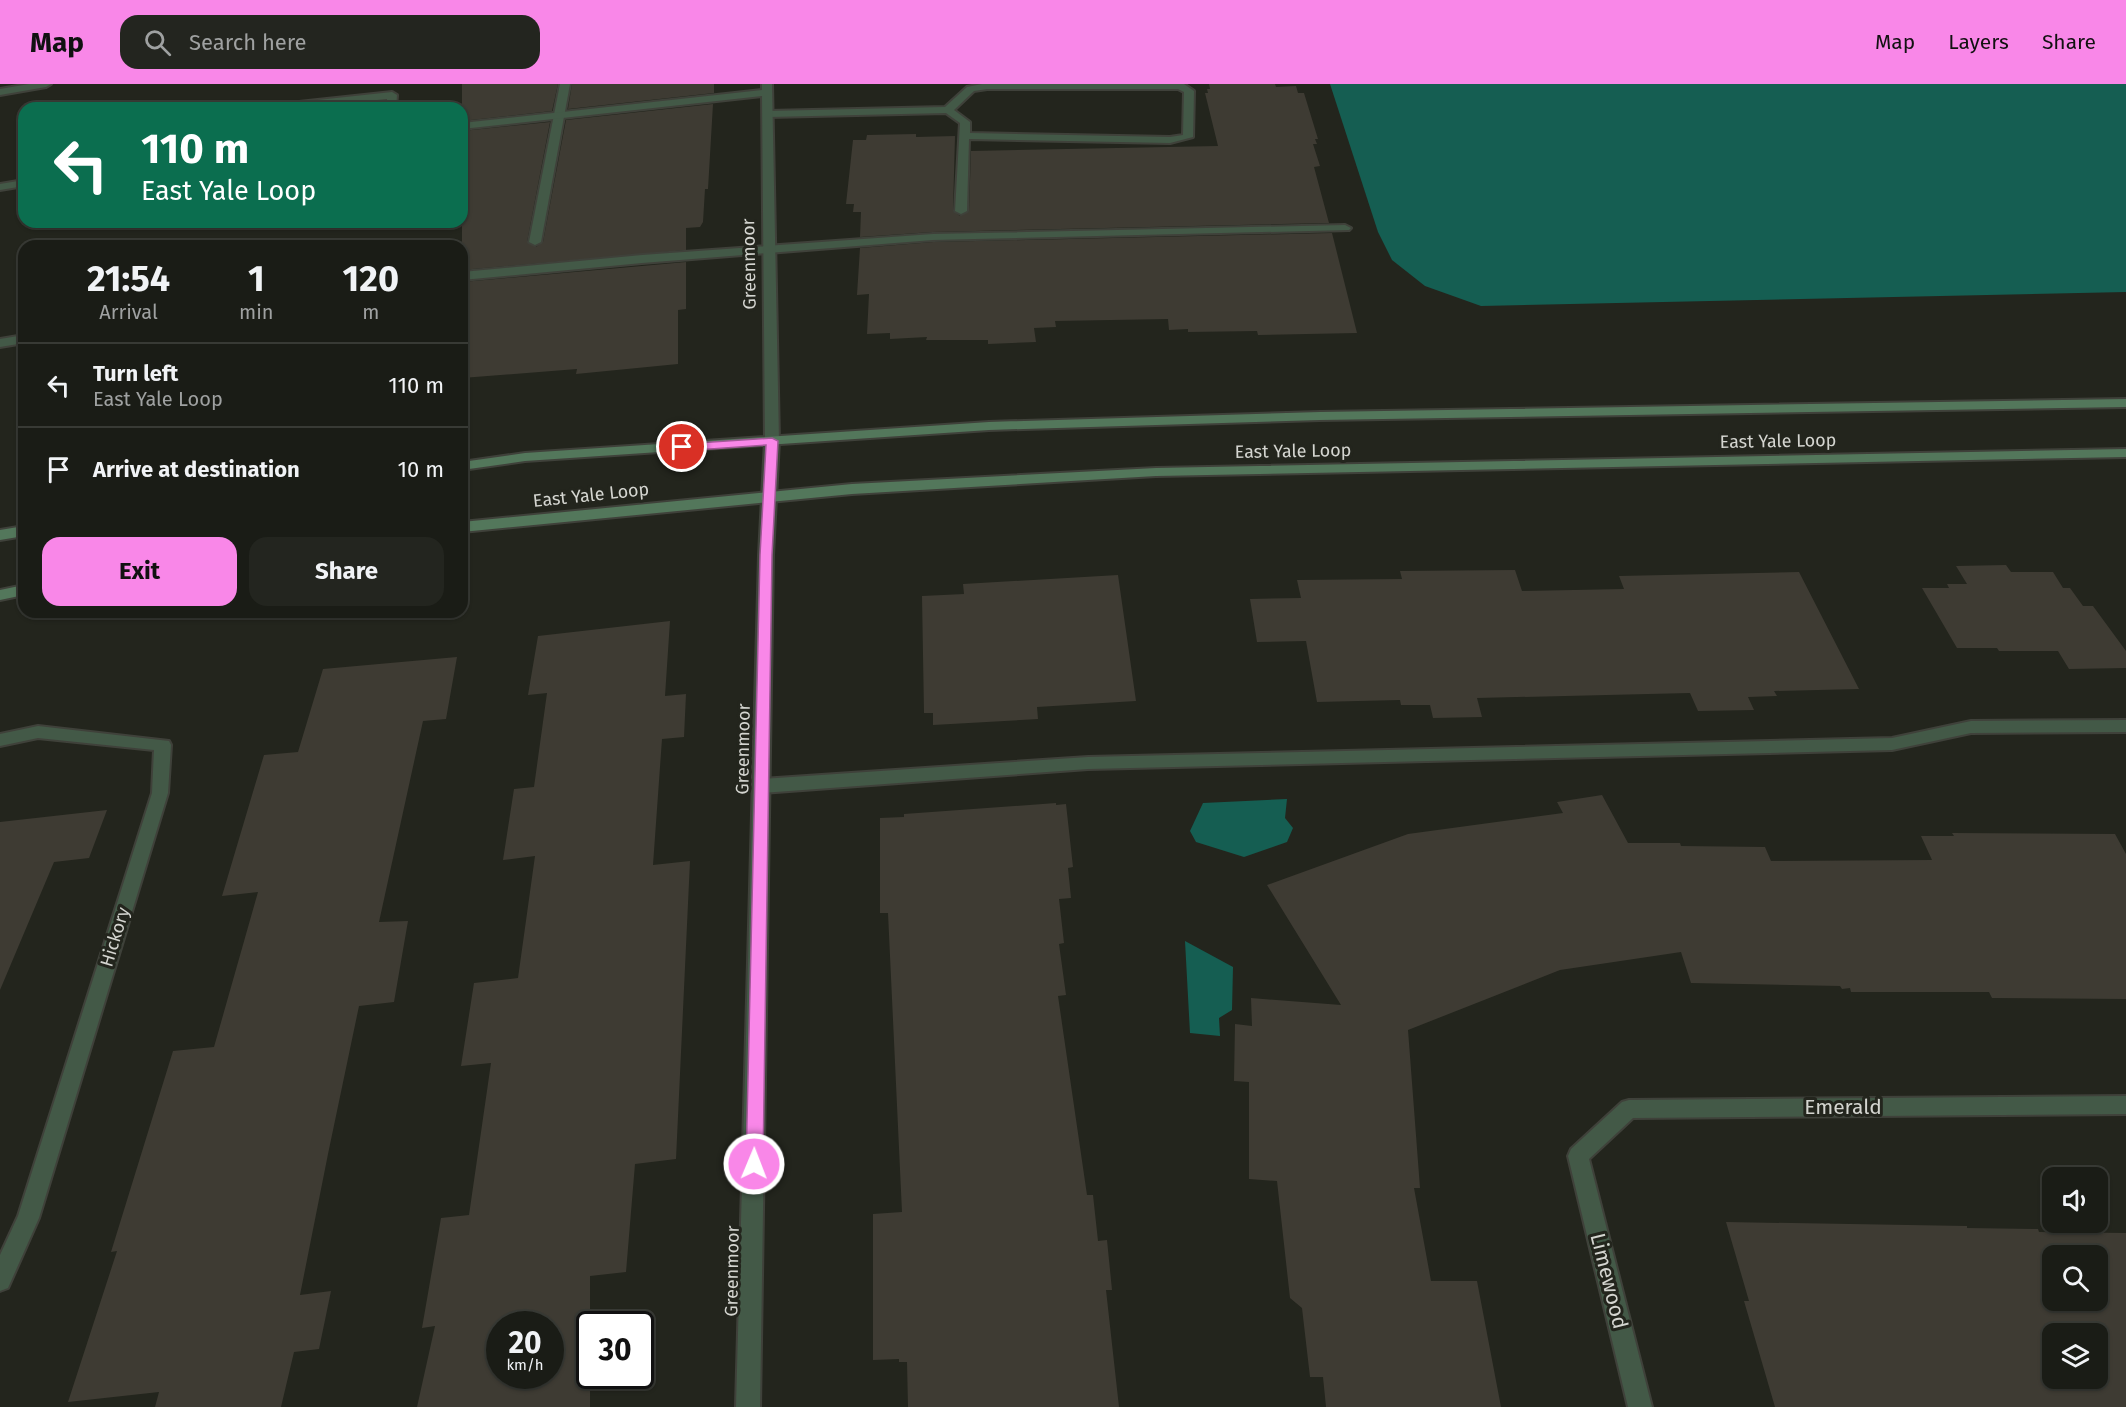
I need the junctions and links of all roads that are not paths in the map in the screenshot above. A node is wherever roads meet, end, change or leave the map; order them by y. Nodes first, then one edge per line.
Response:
1 (46, 84) edge
2 (565, 84) edge
3 (767, 88) edge
4 (0, 92) edge
5 (327, 102) edge
6 (391, 102) edge
7 (948, 110) junction
8 (768, 114) junction
9 (558, 115) junction
10 (468, 125) edge
11 (964, 136) junction
12 (18, 184) edge
13 (0, 187) edge
14 (961, 210) dead end
15 (1345, 228) dead end
16 (535, 242) dead end
17 (768, 249) junction
18 (468, 275) edge
19 (18, 340) edge
20 (0, 343) edge
21 (2126, 403) edge
22 (772, 441) junction
23 (2126, 453) edge
24 (468, 465) edge
25 (770, 497) junction
26 (468, 526) edge
27 (18, 532) edge
28 (0, 535) edge
29 (18, 591) edge
30 (0, 595) edge
31 (2126, 726) edge
32 (0, 740) edge
33 (762, 786) junction
34 (2126, 1105) edge
35 (1578, 1156) joint
36 (0, 1280) edge
37 (748, 1407) edge
38 (1640, 1407) edge

1 - 4 street
2 - 9 street
3 - 8 street, Greenmoor
3 - 9 street, Greenmoor
5 - 6 street
7 - 8 street
7 - 11 street
7 - 11 street
8 - 17 street, Greenmoor
9 - 10 street, Greenmoor
9 - 16 street
11 - 14 street
12 - 13 street
15 - 17 street
17 - 18 street
17 - 22 street, Greenmoor
19 - 20 street
21 - 22 main road, East Yale Loop
22 - 24 main road, East Yale Loop
22 - 25 street, Greenmoor
23 - 25 main road, East Yale Loop
25 - 26 main road, East Yale Loop
25 - 33 street, Greenmoor
27 - 28 main road
29 - 30 main road
31 - 33 street
32 - 36 street, Hickory
33 - 37 street, Greenmoor
34 - 35 street, Emerald
35 - 38 street, Limewood

